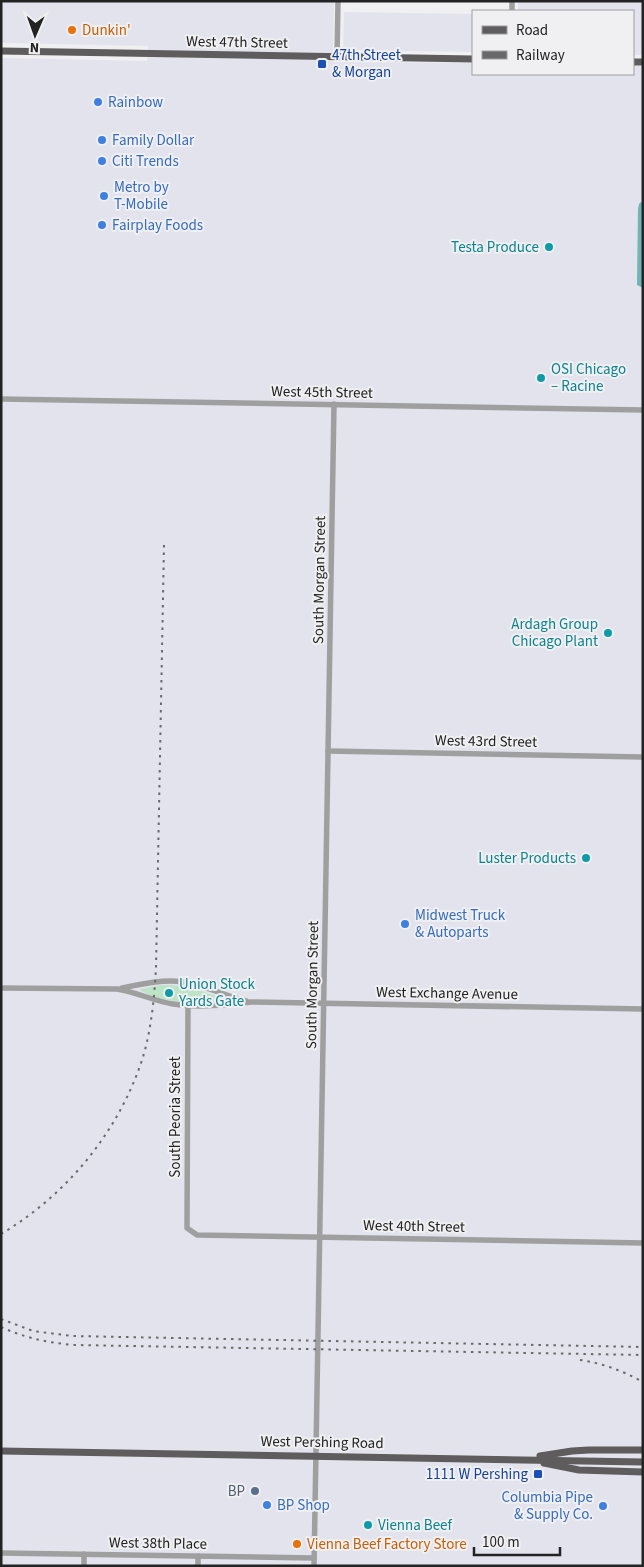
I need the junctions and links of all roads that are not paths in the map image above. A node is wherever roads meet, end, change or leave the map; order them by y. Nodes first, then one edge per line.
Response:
1 (338, 1) edge
2 (1, 51) edge
3 (337, 57) junction
4 (472, 59) edge
5 (1, 399) edge
6 (334, 404) junction
7 (643, 410) edge
8 (328, 751) junction
9 (643, 757) edge
10 (1, 988) edge
11 (117, 989) junction
12 (251, 1002) junction
13 (325, 1004) junction
14 (188, 1006) junction
15 (643, 1008) edge
16 (187, 1228) joint
17 (320, 1237) junction
18 (643, 1243) edge
19 (642, 1450) edge
20 (1, 1451) edge
21 (316, 1456) junction
22 (509, 1459) junction
23 (643, 1462) edge
24 (643, 1472) edge
25 (1, 1553) edge
26 (84, 1554) junction
27 (198, 1556) junction
28 (314, 1558) junction
29 (84, 1566) edge
30 (198, 1566) edge
31 (314, 1566) edge

1 - 3 street
2 - 3 main road, West 47th Street
3 - 4 main road, West 47th Street
5 - 6 street, West 45th Street
6 - 7 street, West 45th Street
6 - 8 street, South Morgan Street
8 - 9 street, West 43rd Street
8 - 13 street, South Morgan Street
10 - 11 street, West Exchange Avenue
11 - 12 street, West Exchange Avenue
11 - 14 street, West Exchange Avenue
12 - 13 street, West Exchange Avenue
12 - 14 street, West Exchange Avenue
13 - 15 street, West Exchange Avenue
13 - 17 street, South Morgan Street
14 - 16 street, South Peoria Street
16 - 17 street, West 40th Street
17 - 18 street, West 40th Street
17 - 21 street, South Morgan Street
19 - 22 main road
20 - 21 main road, West Pershing Road
21 - 22 main road, West Pershing Road
21 - 28 street, South Morgan Street
22 - 23 main road, West Pershing Road
22 - 24 main road
25 - 26 street, West 38th Place
26 - 27 street, West 38th Place
26 - 29 street
27 - 28 street, West 38th Place
27 - 30 street
28 - 31 street, South Morgan Street

